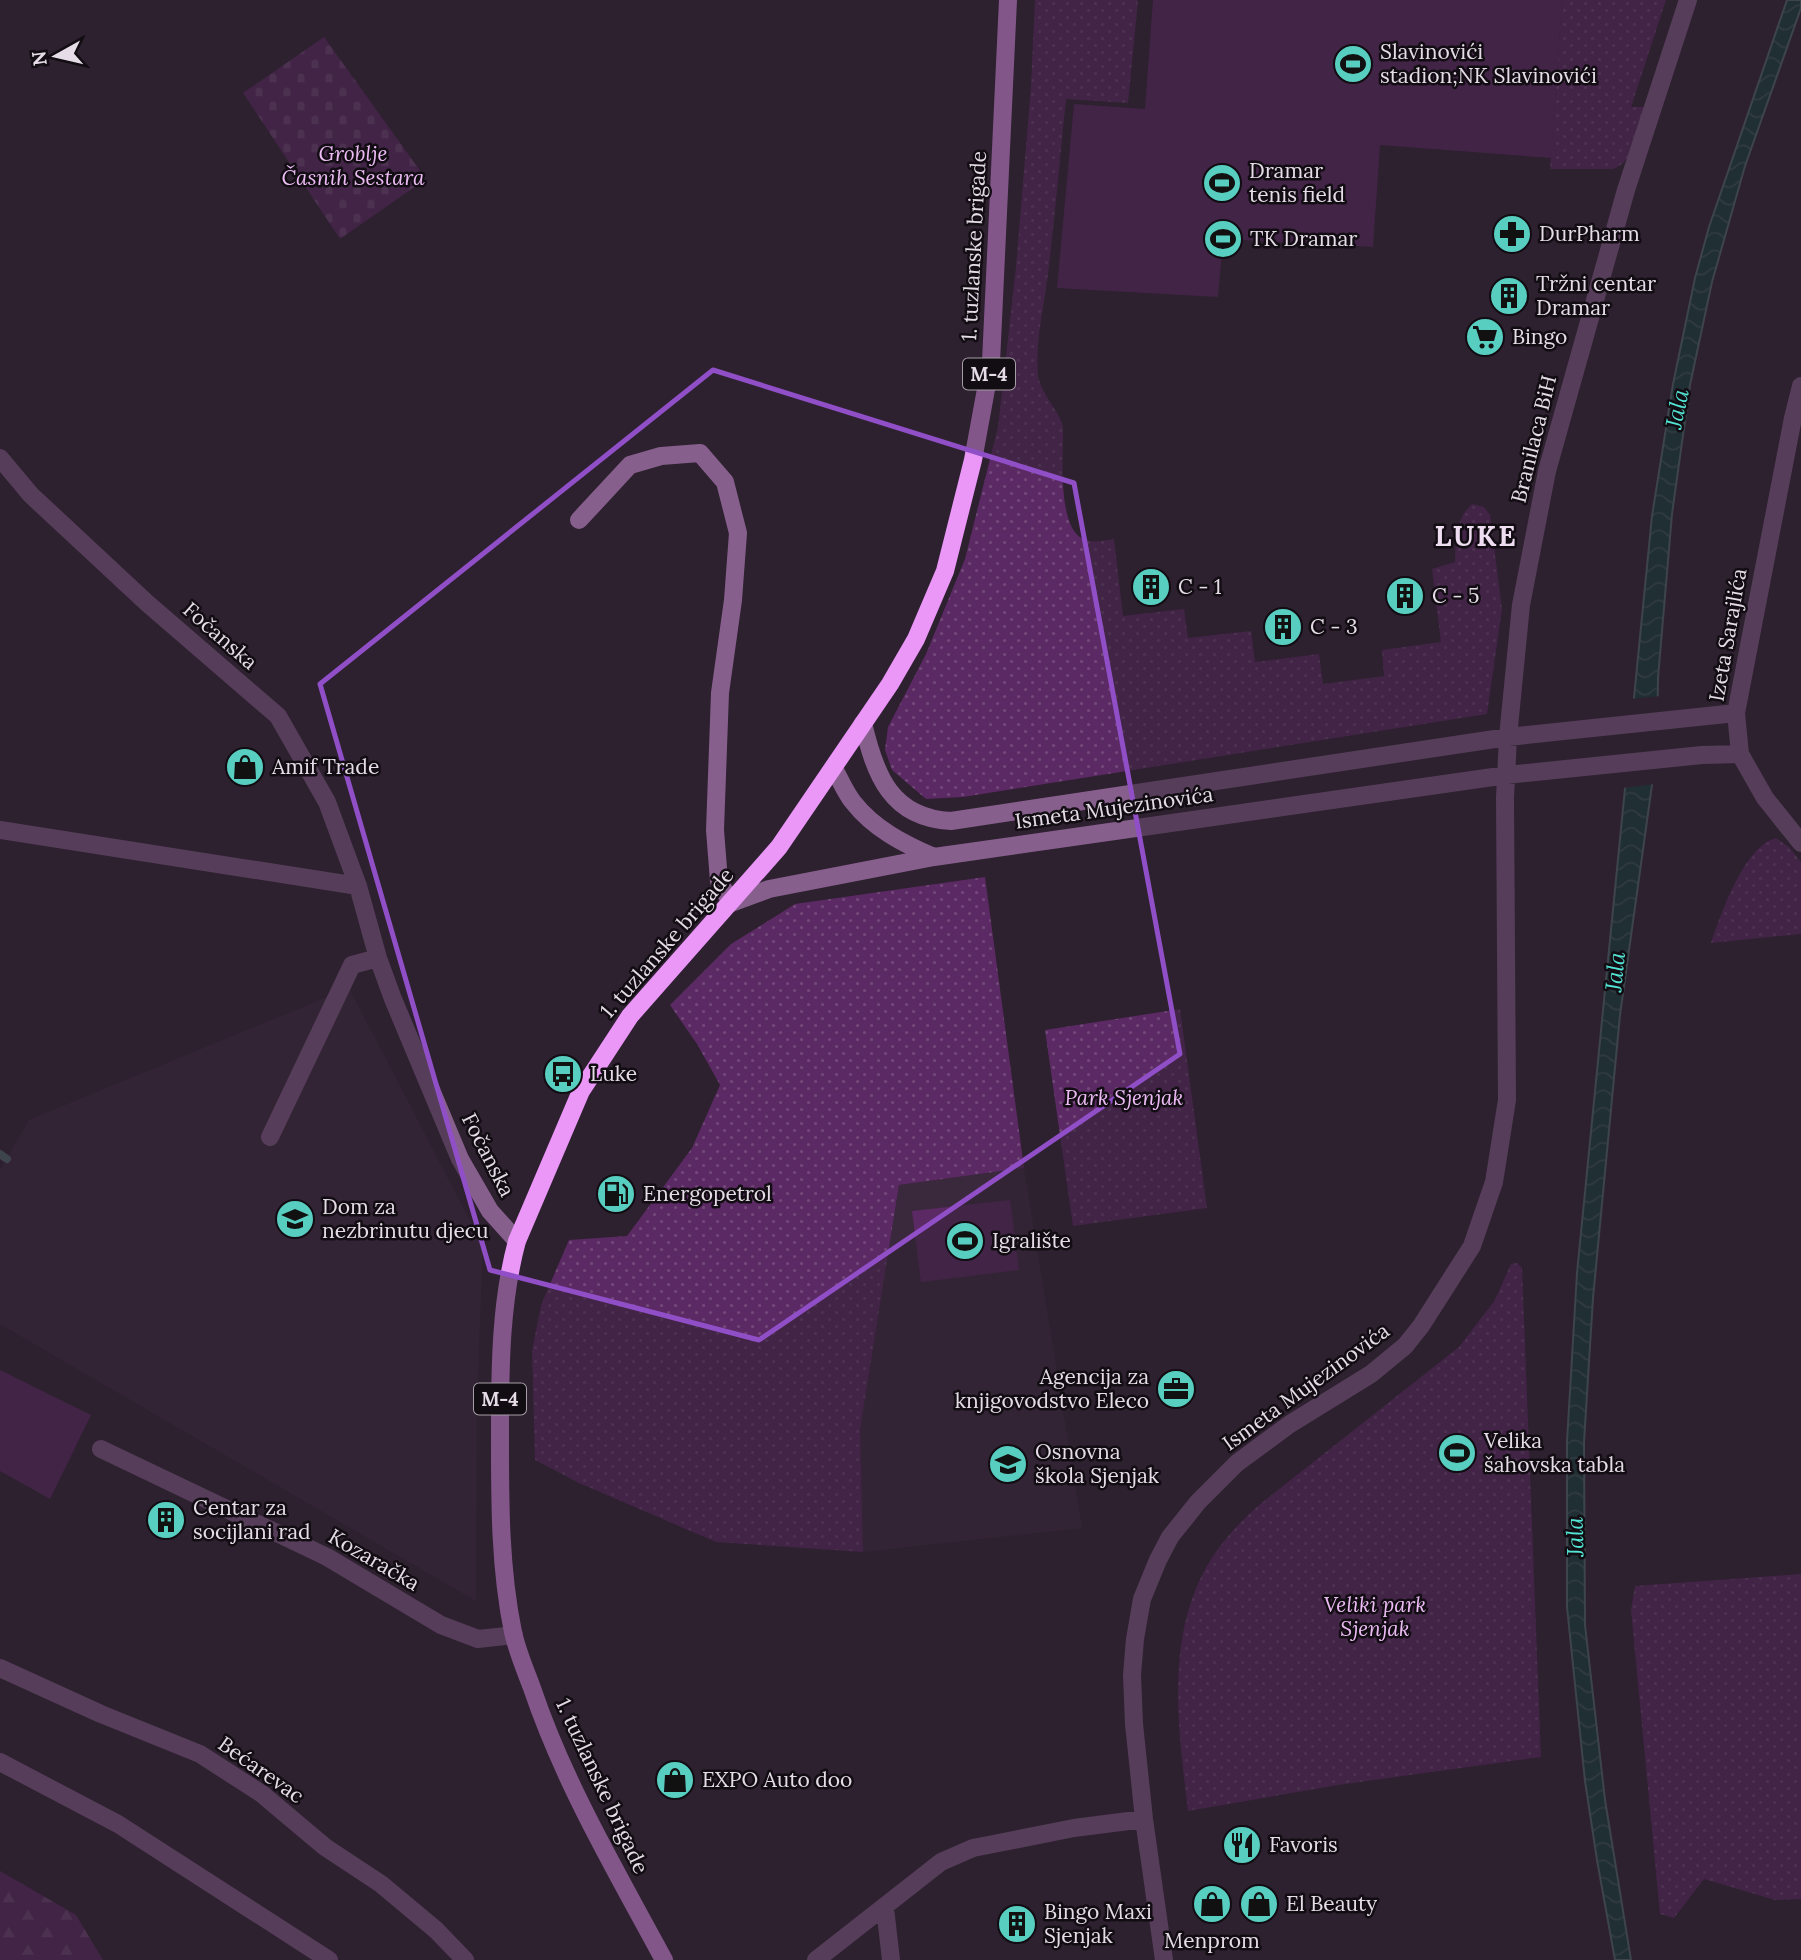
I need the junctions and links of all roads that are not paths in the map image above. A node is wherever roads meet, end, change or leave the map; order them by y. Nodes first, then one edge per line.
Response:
1 (1008, 0) edge
2 (1688, 0) edge
3 (1801, 386) edge
4 (1797, 419) edge
5 (0, 458) edge
6 (579, 520) dead end
7 (1737, 713) junction
8 (863, 723) junction
9 (1508, 737) junction
10 (1740, 754) junction
11 (834, 769) junction
12 (1507, 775) junction
13 (0, 830) edge
14 (1801, 843) edge
15 (934, 858) junction
16 (358, 886) junction
17 (731, 903) junction
18 (378, 957) junction
19 (270, 1137) dead end
20 (517, 1241) junction
21 (101, 1449) dead end
22 (514, 1635) junction
23 (0, 1668) edge
24 (0, 1762) edge
25 (1144, 1819) junction
26 (885, 1908) junction
27 (329, 1960) edge
28 (465, 1960) edge
29 (664, 1960) edge
30 (816, 1960) edge
31 (891, 1960) edge
32 (1164, 1960) edge

1 - 8 main road, 1. tuzlanske brigade / M-4
2 - 9 street, Branilaca BiH
3 - 4 street, Izeta Sarajlića
4 - 7 street, Izeta Sarajlića
5 - 16 street, Fočanska
6 - 17 street
7 - 9 street, Ismeta Mujezinovića
7 - 10 street, Izeta Sarajlića
8 - 9 street, Ismeta Mujezinovića
8 - 11 main road, 1. tuzlanske brigade / M-4
9 - 12 street, Branilaca BiH
10 - 12 street, Ismeta Mujezinovića
10 - 14 street, Izeta Sarajlića
11 - 15 street
11 - 17 main road, 1. tuzlanske brigade / M-4
12 - 15 street, Ismeta Mujezinovića
12 - 25 street, Ismeta Mujezinovića
13 - 16 street
15 - 17 street, Ismeta Mujezinovića
16 - 18 street, Fočanska
17 - 20 main road, 1. tuzlanske brigade / M-4
18 - 19 street
18 - 20 street, Fočanska
20 - 22 main road, 1. tuzlanske brigade / M-4
21 - 22 street, Kozaračka
22 - 29 main road, 1. tuzlanske brigade / M-4
23 - 28 street, Bećarevac
24 - 27 street
25 - 26 street
25 - 32 street, Ismeta Mujezinovića
26 - 30 street
26 - 31 street

